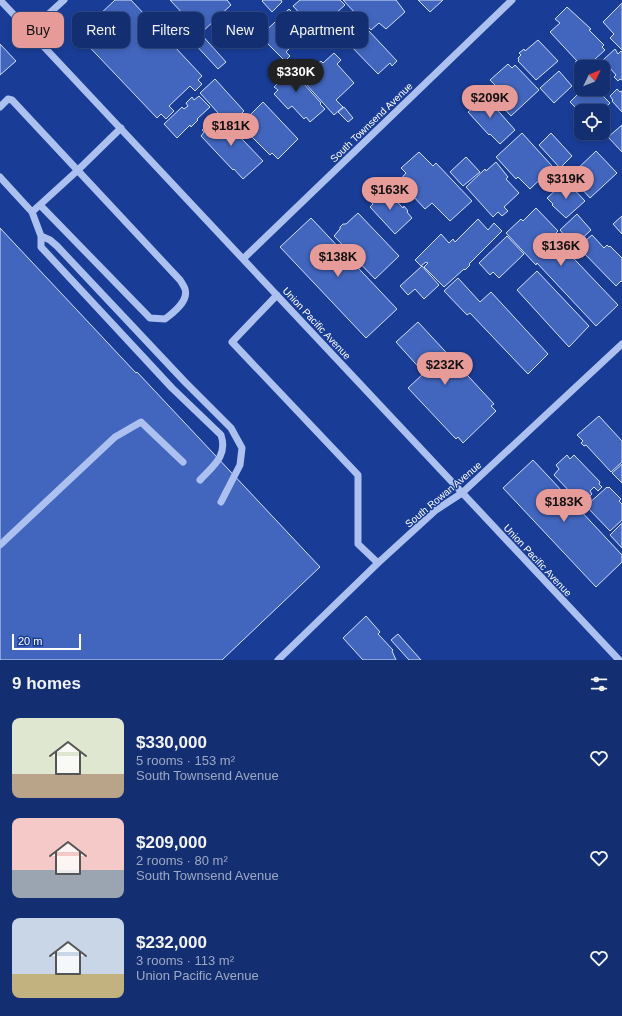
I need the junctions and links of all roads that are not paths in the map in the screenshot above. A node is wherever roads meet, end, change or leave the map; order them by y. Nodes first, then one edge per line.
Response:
1 (0, 0) edge
2 (64, 0) edge
3 (512, 0) edge
4 (12, 12) edge
5 (51, 12) edge
6 (46, 48) edge
7 (0, 107) edge
8 (121, 128) junction
9 (77, 171) junction
10 (0, 177) edge
11 (40, 204) junction
12 (32, 212) junction
13 (41, 236) junction
14 (243, 259) junction
15 (277, 295) junction
16 (622, 344) edge
17 (183, 462) dead end
18 (200, 480) dead end
19 (462, 493) junction
20 (221, 502) dead end
21 (0, 545) edge
22 (378, 563) junction
23 (278, 660) edge
24 (619, 660) edge

1 - 4 street, Union Pacific Avenue
2 - 5 street
3 - 14 street, South Townsend Avenue
6 - 8 street, Union Pacific Avenue
7 - 9 street
8 - 9 street
8 - 14 street, Union Pacific Avenue
9 - 11 street
9 - 11 street
10 - 12 street
11 - 12 street
12 - 13 street
13 - 18 street
13 - 20 street
14 - 15 street, Union Pacific Avenue
15 - 19 street, Union Pacific Avenue
15 - 22 street
16 - 19 street, South Rowan Avenue
17 - 21 street
19 - 22 street, South Rowan Avenue
19 - 24 street, Union Pacific Avenue
22 - 23 street, South Rowan Avenue

